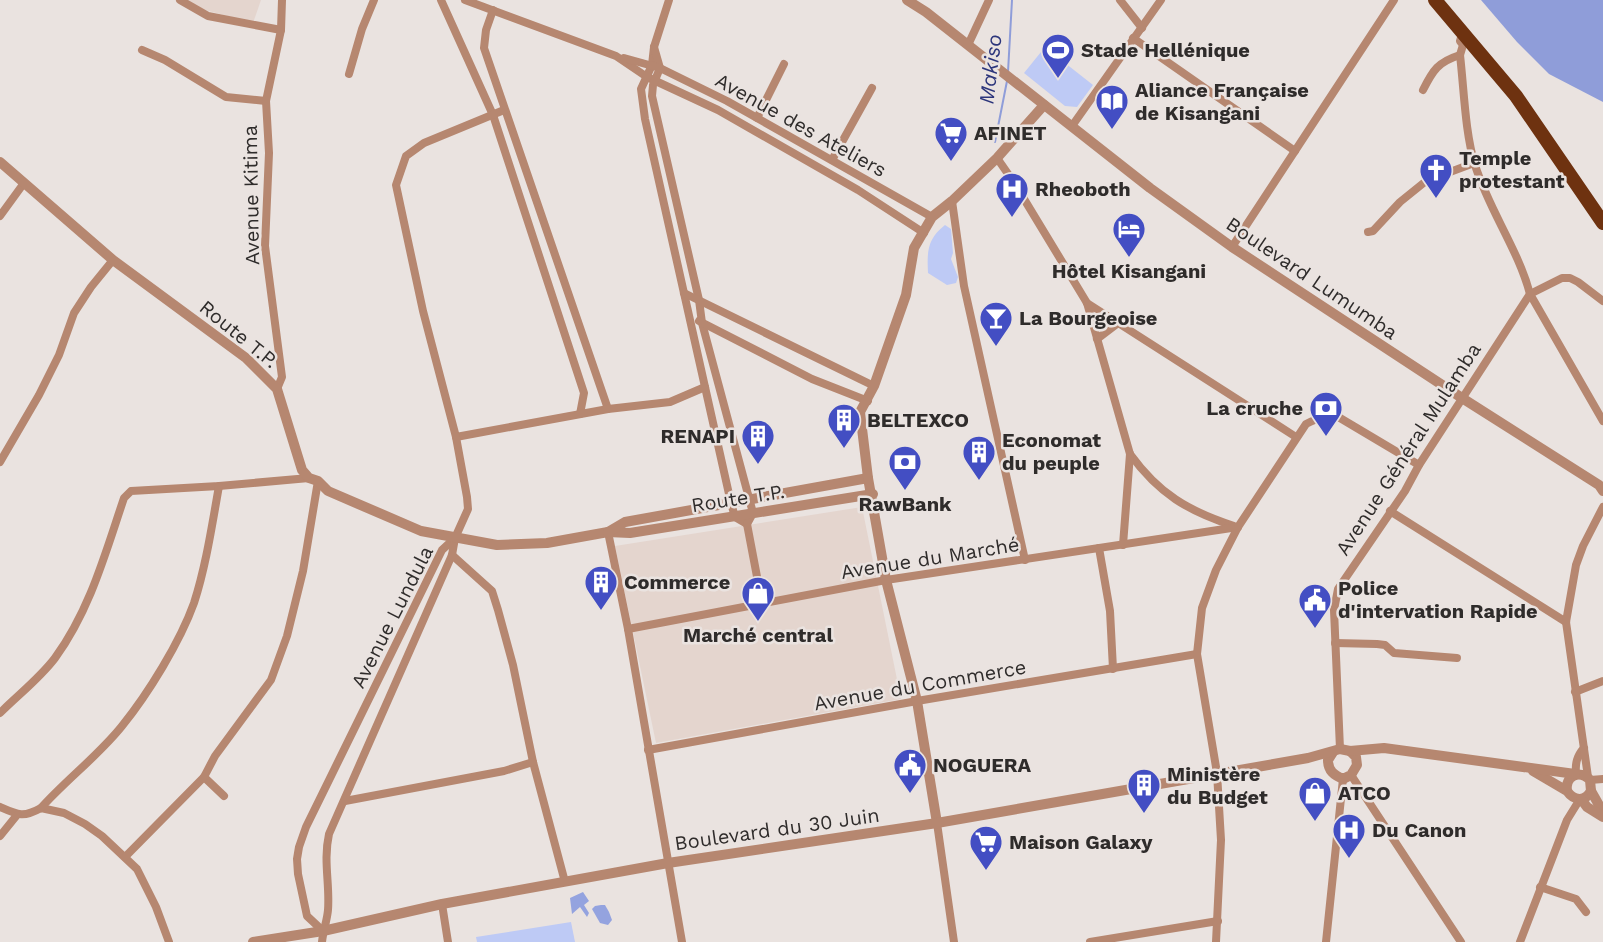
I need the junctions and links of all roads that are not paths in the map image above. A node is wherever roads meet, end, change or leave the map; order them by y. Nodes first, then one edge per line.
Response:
1 (180, 0) edge
2 (282, 0) edge
3 (374, 0) edge
4 (441, 0) edge
5 (465, 0) edge
6 (669, 0) edge
7 (907, 0) edge
8 (989, 0) edge
9 (1120, 0) edge
10 (1161, 0) edge
11 (1394, 0) edge
12 (1435, 0) edge
13 (493, 10) junction
14 (1142, 28) junction
15 (281, 30) junction
16 (1463, 31) junction
17 (1133, 38) junction
18 (968, 45) junction
19 (142, 50) dead end
20 (1460, 55) junction
21 (616, 56) junction
22 (784, 64) dead end
23 (656, 67) junction
24 (349, 74) dead end
25 (651, 78) junction
26 (872, 88) dead end
27 (1423, 90) dead end
28 (266, 101) junction
29 (1044, 105) junction
30 (504, 110) junction
31 (493, 115) junction
32 (757, 118) junction
33 (1072, 126) junction
34 (1294, 151) junction
35 (997, 158) junction
36 (832, 160) junction
37 (0, 162) edge
38 (1474, 163) junction
39 (24, 183) junction
40 (952, 201) junction
41 (0, 216) edge
42 (932, 217) junction
43 (1603, 223) edge
44 (1368, 232) dead end
45 (924, 233) junction
46 (1232, 247) junction
47 (113, 260) junction
48 (684, 293) junction
49 (1530, 294) junction
50 (699, 300) junction
51 (1603, 300) edge
52 (1087, 303) junction
53 (688, 315) junction
54 (702, 323) junction
55 (1118, 323) junction
56 (580, 328) junction
57 (563, 329) junction
58 (1097, 339) junction
59 (874, 386) junction
60 (705, 387) junction
61 (277, 389) junction
62 (1462, 398) junction
63 (868, 401) junction
64 (608, 409) junction
65 (580, 414) junction
66 (1603, 421) edge
67 (456, 437) junction
68 (1296, 437) junction
69 (1130, 454) junction
70 (0, 462) edge
71 (1419, 465) junction
72 (868, 478) junction
73 (314, 479) junction
74 (219, 486) junction
75 (1602, 487) edge
76 (873, 494) junction
77 (749, 499) junction
78 (731, 503) junction
79 (1603, 507) edge
80 (1390, 511) junction
81 (753, 513) junction
82 (735, 517) junction
83 (747, 524) junction
84 (1238, 527) junction
85 (608, 532) junction
86 (455, 538) junction
87 (1123, 545) junction
88 (1099, 548) junction
89 (452, 555) junction
90 (1025, 560) junction
91 (886, 580) junction
92 (762, 603) junction
93 (1566, 622) junction
94 (628, 629) junction
95 (1335, 643) junction
96 (1197, 654) junction
97 (1457, 658) dead end
98 (1113, 669) junction
99 (1603, 681) edge
100 (1575, 692) junction
101 (917, 701) junction
102 (0, 713) edge
103 (1384, 748) junction
104 (1584, 748) junction
105 (648, 750) junction
106 (1341, 751) junction
107 (1308, 758) junction
108 (533, 762) junction
109 (1527, 767) junction
110 (1330, 770) junction
111 (1217, 773) junction
112 (1350, 773) junction
113 (1575, 774) junction
114 (204, 777) junction
115 (1603, 778) edge
116 (1593, 783) edge
117 (224, 796) dead end
118 (1575, 796) junction
119 (345, 801) junction
120 (0, 807) edge
121 (41, 808) junction
122 (1603, 812) edge
123 (17, 814) junction
124 (1603, 817) edge
125 (937, 823) junction
126 (0, 836) edge
127 (125, 857) junction
128 (668, 863) junction
129 (565, 882) junction
130 (1540, 887) junction
131 (442, 904) junction
132 (1586, 912) dead end
133 (1218, 921) junction
134 (323, 937) edge
135 (169, 942) edge
136 (253, 942) edge
137 (448, 942) edge
138 (681, 942) edge
139 (954, 942) edge
140 (1090, 942) edge
141 (1216, 942) edge
142 (1326, 942) edge
143 (1461, 942) edge
144 (1520, 942) edge

1 - 15 street
2 - 15 street, Avenue Kitima
3 - 24 street
4 - 31 street
5 - 13 street
6 - 23 street
7 - 18 street, Boulevard Lumumba
8 - 18 street
9 - 14 street
10 - 14 street
11 - 34 street
12 - 16 highway
13 - 21 street
13 - 30 street
14 - 17 street
15 - 28 street, Avenue Kitima
16 - 20 street
16 - 43 highway
17 - 33 street
17 - 34 street
18 - 29 street, Boulevard Lumumba
19 - 28 street
20 - 27 street
20 - 38 street
21 - 23 street, Avenue des Ateliers
21 - 25 street
22 - 32 street
23 - 25 street
23 - 32 street, Avenue des Ateliers
25 - 45 street
25 - 48 street
25 - 50 street
26 - 36 street
28 - 61 street, Avenue Kitima
29 - 33 street, Boulevard Lumumba
29 - 35 street
30 - 31 street
30 - 56 street
31 - 57 street
31 - 67 street
32 - 36 street, Avenue des Ateliers
33 - 46 street, Boulevard Lumumba
34 - 46 street
35 - 40 street
35 - 52 street
36 - 42 street, Avenue des Ateliers
37 - 39 street, Route T.P.
38 - 44 street
38 - 49 street
39 - 41 street
39 - 47 street, Route T.P.
40 - 42 street
40 - 90 street
42 - 45 street
45 - 59 street
46 - 62 street, Boulevard Lumumba
47 - 61 street, Route T.P.
47 - 70 street
48 - 50 street
48 - 53 street
49 - 51 street
49 - 62 street, Avenue Général Mulamba
49 - 66 street
50 - 54 street
50 - 59 street
52 - 55 street
52 - 58 street
53 - 54 street
53 - 60 street
54 - 63 street
54 - 77 street
55 - 58 street
55 - 68 street
56 - 57 street
56 - 64 street
57 - 65 street
58 - 69 street
59 - 63 street
60 - 64 street
60 - 78 street
61 - 73 street, Route T.P.
62 - 71 street, Avenue Général Mulamba
62 - 75 street, Boulevard Lumumba
63 - 72 street
64 - 65 street
65 - 67 street
67 - 86 street
68 - 71 street
68 - 84 street
69 - 84 street
69 - 87 street
71 - 80 street, Avenue Général Mulamba
72 - 76 street
72 - 77 street, Route T.P.
73 - 74 street
73 - 86 street, Route T.P.
73 - 114 street
74 - 102 street
74 - 121 street
76 - 81 street, Route T.P.
76 - 91 street
77 - 78 street, Route T.P.
77 - 81 street
78 - 82 street
78 - 85 street, Route T.P.
79 - 93 street
80 - 93 street
80 - 95 street, Avenue Général Mulamba
81 - 82 street, Route T.P.
81 - 83 street
82 - 83 street
82 - 85 street, Route T.P.
83 - 92 street
84 - 87 street, Avenue du Marché
84 - 96 street
85 - 86 street, Route T.P.
85 - 94 street
86 - 89 street, Avenue Lundula
86 - 134 street, Avenue Lundula
87 - 88 street, Avenue du Marché
88 - 90 street, Avenue du Marché
88 - 98 street
89 - 108 street
89 - 119 street, Avenue Lundula
90 - 91 street, Avenue du Marché
91 - 92 street, Avenue du Marché
91 - 101 street
92 - 94 street, Avenue du Marché
93 - 100 street
94 - 105 street
95 - 97 street
95 - 106 street, Avenue Général Mulamba
96 - 98 street, Avenue du Commerce
96 - 111 street
98 - 101 street, Avenue du Commerce
99 - 100 street
100 - 104 street
101 - 105 street, Avenue du Commerce
101 - 125 street
103 - 106 street, Boulevard du 30 Juin
103 - 109 street
103 - 112 street
104 - 113 street
104 - 116 street
105 - 128 street
106 - 107 street, Boulevard du 30 Juin
106 - 110 street
106 - 112 street
107 - 110 street
107 - 111 street, Boulevard du 30 Juin
108 - 119 street
108 - 129 street
109 - 113 street
109 - 118 street
110 - 112 street
111 - 125 street, Boulevard du 30 Juin
111 - 133 street
112 - 142 street
112 - 143 street
113 - 116 street
113 - 118 street
114 - 117 street
114 - 127 street
115 - 116 street
116 - 118 street
116 - 122 street
118 - 124 street
118 - 130 street
119 - 134 street, Avenue Lundula
120 - 123 street
121 - 123 street
121 - 127 street
123 - 126 street
125 - 128 street, Boulevard du 30 Juin
125 - 139 street
127 - 135 street
128 - 129 street, Boulevard du 30 Juin
128 - 138 street
129 - 131 street, Boulevard du 30 Juin
130 - 132 street
130 - 144 street
131 - 134 street, Boulevard du 30 Juin
131 - 137 street
133 - 140 street
133 - 141 street
134 - 136 street, Boulevard du 30 Juin

